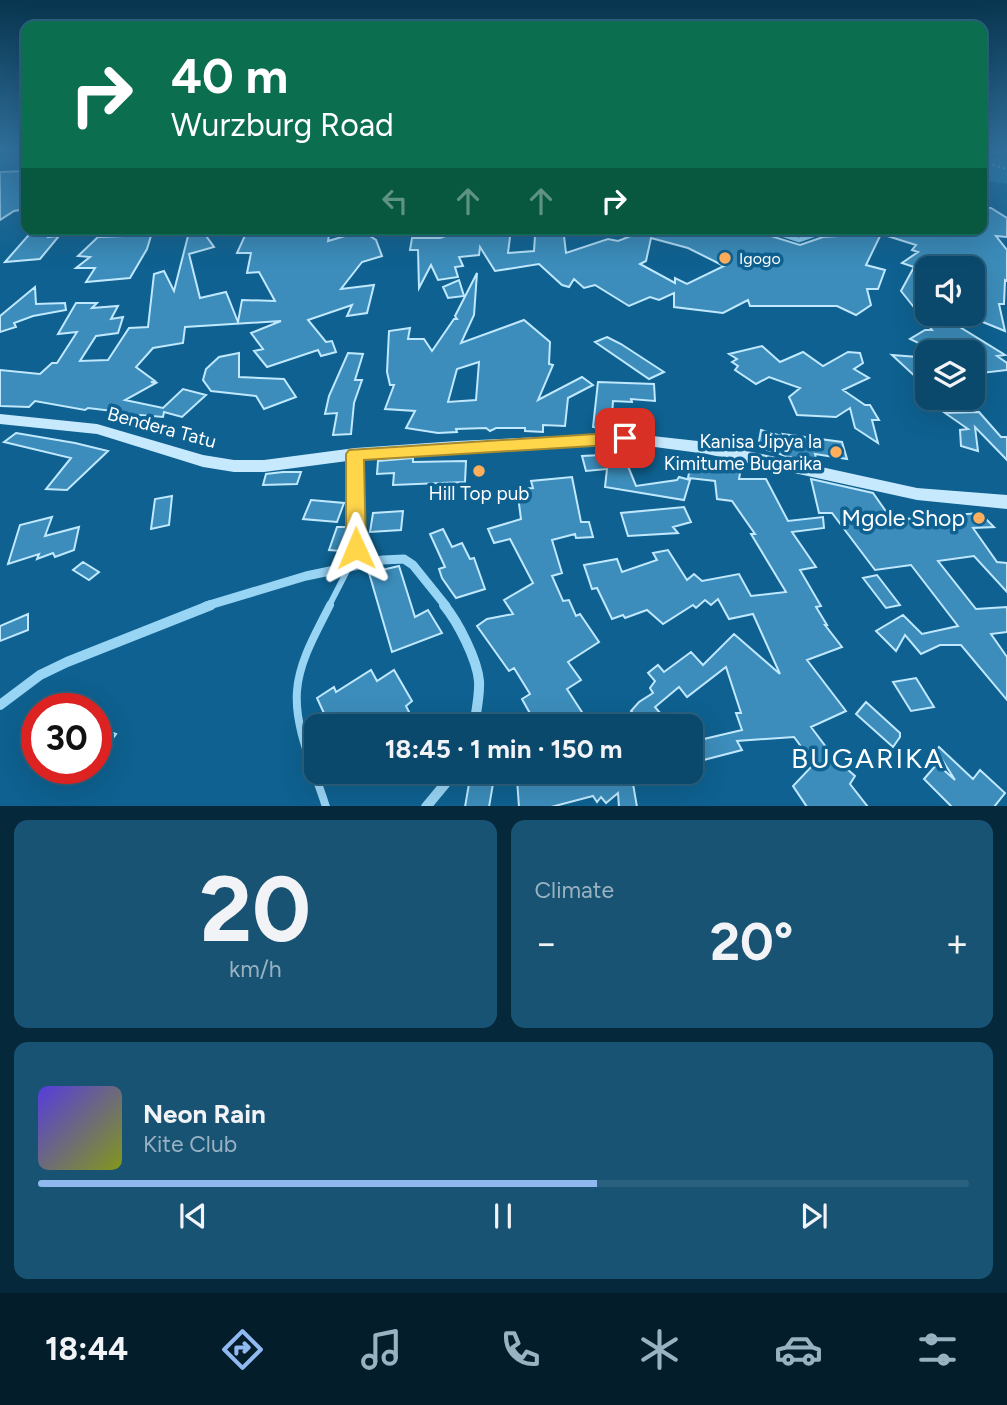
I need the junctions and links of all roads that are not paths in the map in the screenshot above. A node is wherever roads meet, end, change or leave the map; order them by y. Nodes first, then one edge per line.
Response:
1 (784, 235) edge
2 (813, 235) edge
3 (0, 419) edge
4 (355, 454) junction
5 (1007, 502) edge
6 (349, 567) junction
7 (0, 705) edge
8 (475, 714) edge
9 (445, 784) edge
10 (326, 806) edge
11 (427, 806) edge

1 - 2 street
3 - 4 main road, Bendera Tatu
4 - 5 main road, Bendera Tatu
4 - 6 street
6 - 7 street
6 - 8 street
6 - 10 lane
9 - 11 street

